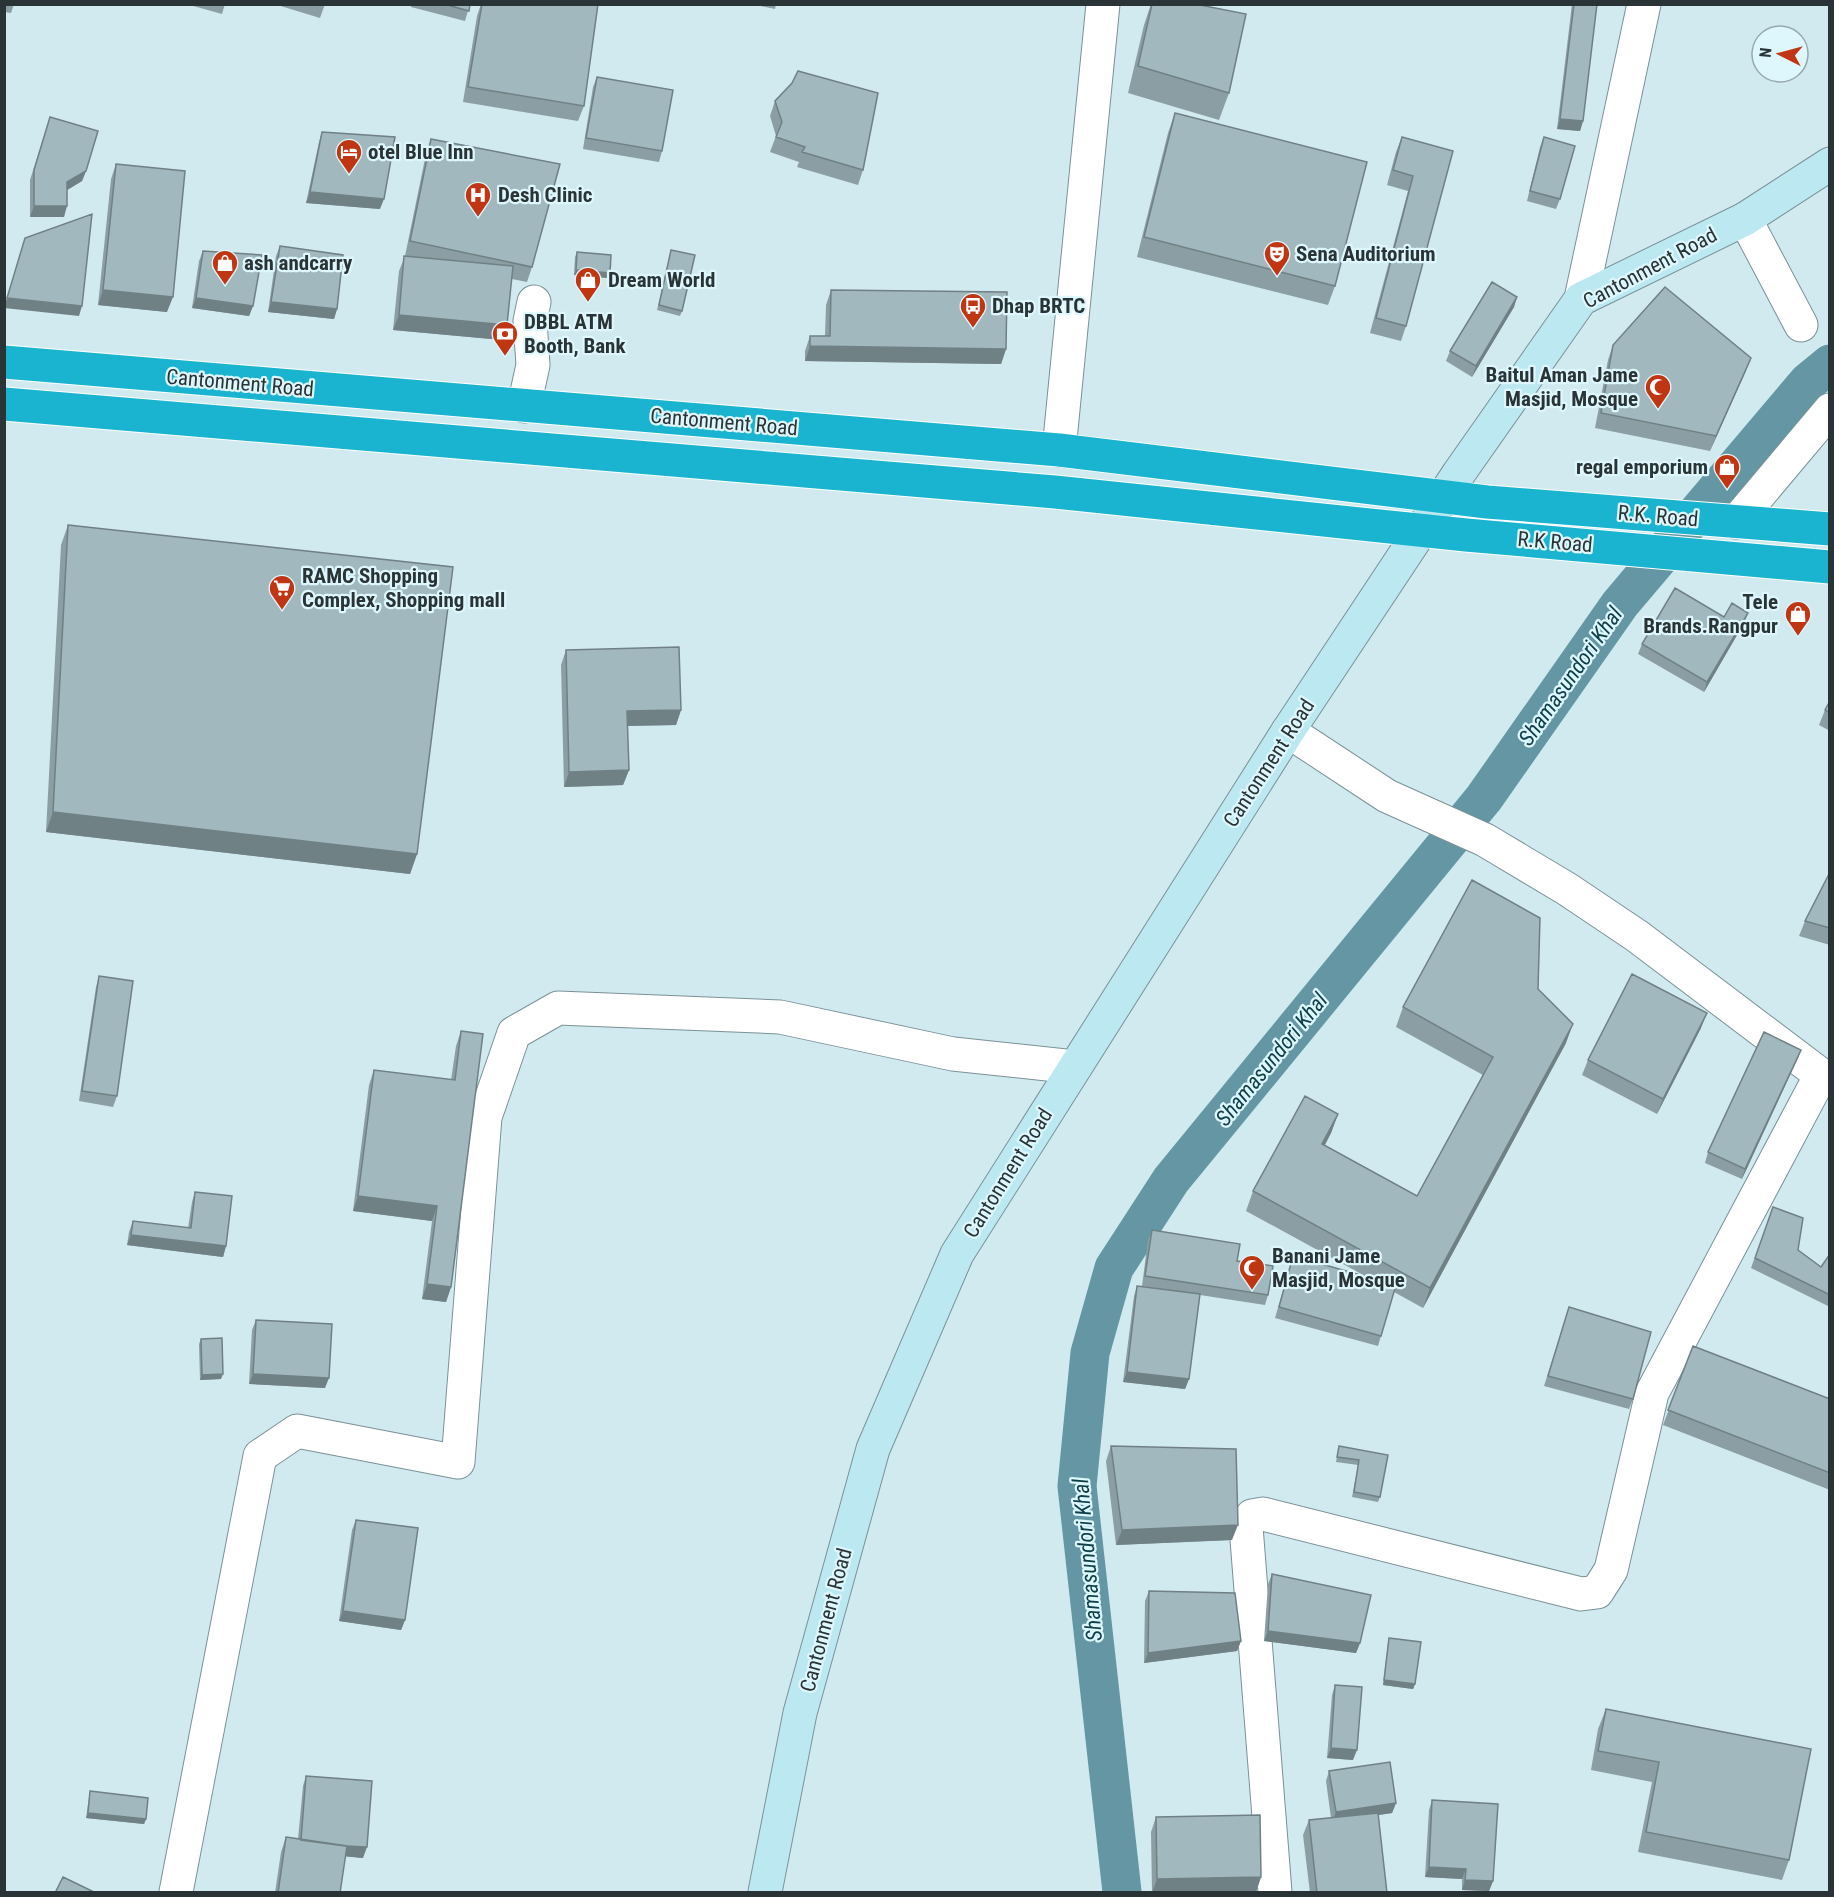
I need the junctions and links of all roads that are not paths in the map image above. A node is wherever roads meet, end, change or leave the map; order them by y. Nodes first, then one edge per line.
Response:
1 (1103, 4) edge
2 (1644, 4) edge
3 (1830, 164) edge
4 (1745, 219) junction
5 (1581, 299) junction
6 (534, 302) dead end
7 (1801, 325) dead end
8 (4, 362) edge
9 (4, 404) edge
10 (524, 406) junction
11 (1830, 410) edge
12 (1059, 450) junction
13 (1443, 497) junction
14 (1721, 521) junction
15 (1830, 529) edge
16 (1422, 530) junction
17 (1689, 553) joint
18 (1830, 567) edge
19 (1288, 731) junction
20 (1075, 1067) junction
21 (1825, 1077) edge
22 (176, 1893) edge
23 (765, 1893) edge
24 (1275, 1893) edge

1 - 12 street
2 - 5 street
3 - 4 street, Cantonment Road
4 - 5 street, Cantonment Road
4 - 7 street
5 - 13 street, Cantonment Road
6 - 10 street
8 - 10 highway, Cantonment Road
9 - 16 highway, Cantonment Road
10 - 12 highway, Cantonment Road
11 - 14 street
12 - 13 highway, Cantonment Road
13 - 14 highway, R.K. Road
13 - 16 street, Cantonment Road
14 - 15 highway, R.K. Road
16 - 17 highway, R.K Road
16 - 19 street, Cantonment Road
17 - 18 highway, R.K. Road
19 - 20 street, Cantonment Road
19 - 21 street
20 - 22 street
20 - 23 street, Cantonment Road
21 - 24 street

